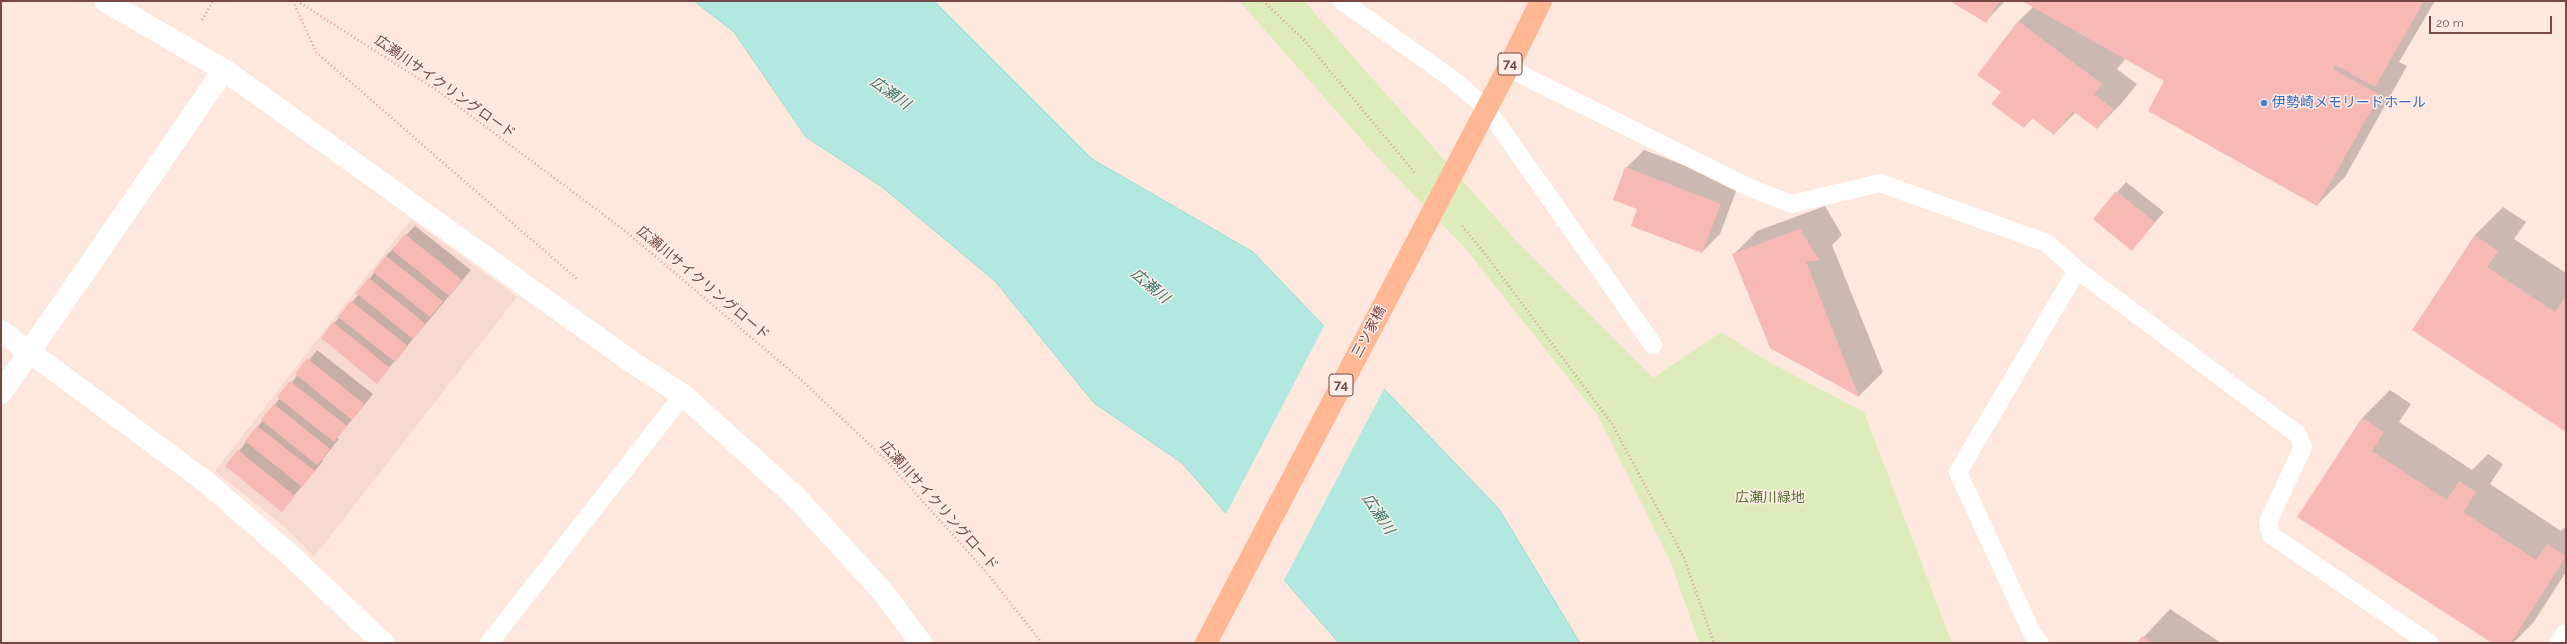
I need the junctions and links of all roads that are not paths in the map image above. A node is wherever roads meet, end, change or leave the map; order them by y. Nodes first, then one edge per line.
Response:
1 (105, 1) edge
2 (1342, 1) edge
3 (1541, 1) edge
4 (1508, 68) junction
5 (224, 70) junction
6 (1482, 118) junction
7 (2077, 270) junction
8 (1, 331) edge
9 (1653, 345) dead end
10 (30, 352) junction
11 (1, 393) edge
12 (683, 395) junction
13 (2566, 635) edge
14 (383, 643) edge
15 (489, 643) edge
16 (921, 643) edge
17 (1206, 643) edge
18 (2040, 643) edge
19 (2429, 643) edge
20 (2561, 643) edge

1 - 5 street
2 - 6 lane
3 - 4 main road, 74
4 - 6 main road, 74
4 - 7 lane
5 - 10 street
5 - 12 street
6 - 9 lane
6 - 17 main road, 三ツ家橋 / 74
7 - 18 lane
7 - 19 lane
8 - 10 street
10 - 11 street
10 - 14 street
12 - 15 lane
12 - 16 street
13 - 20 street

